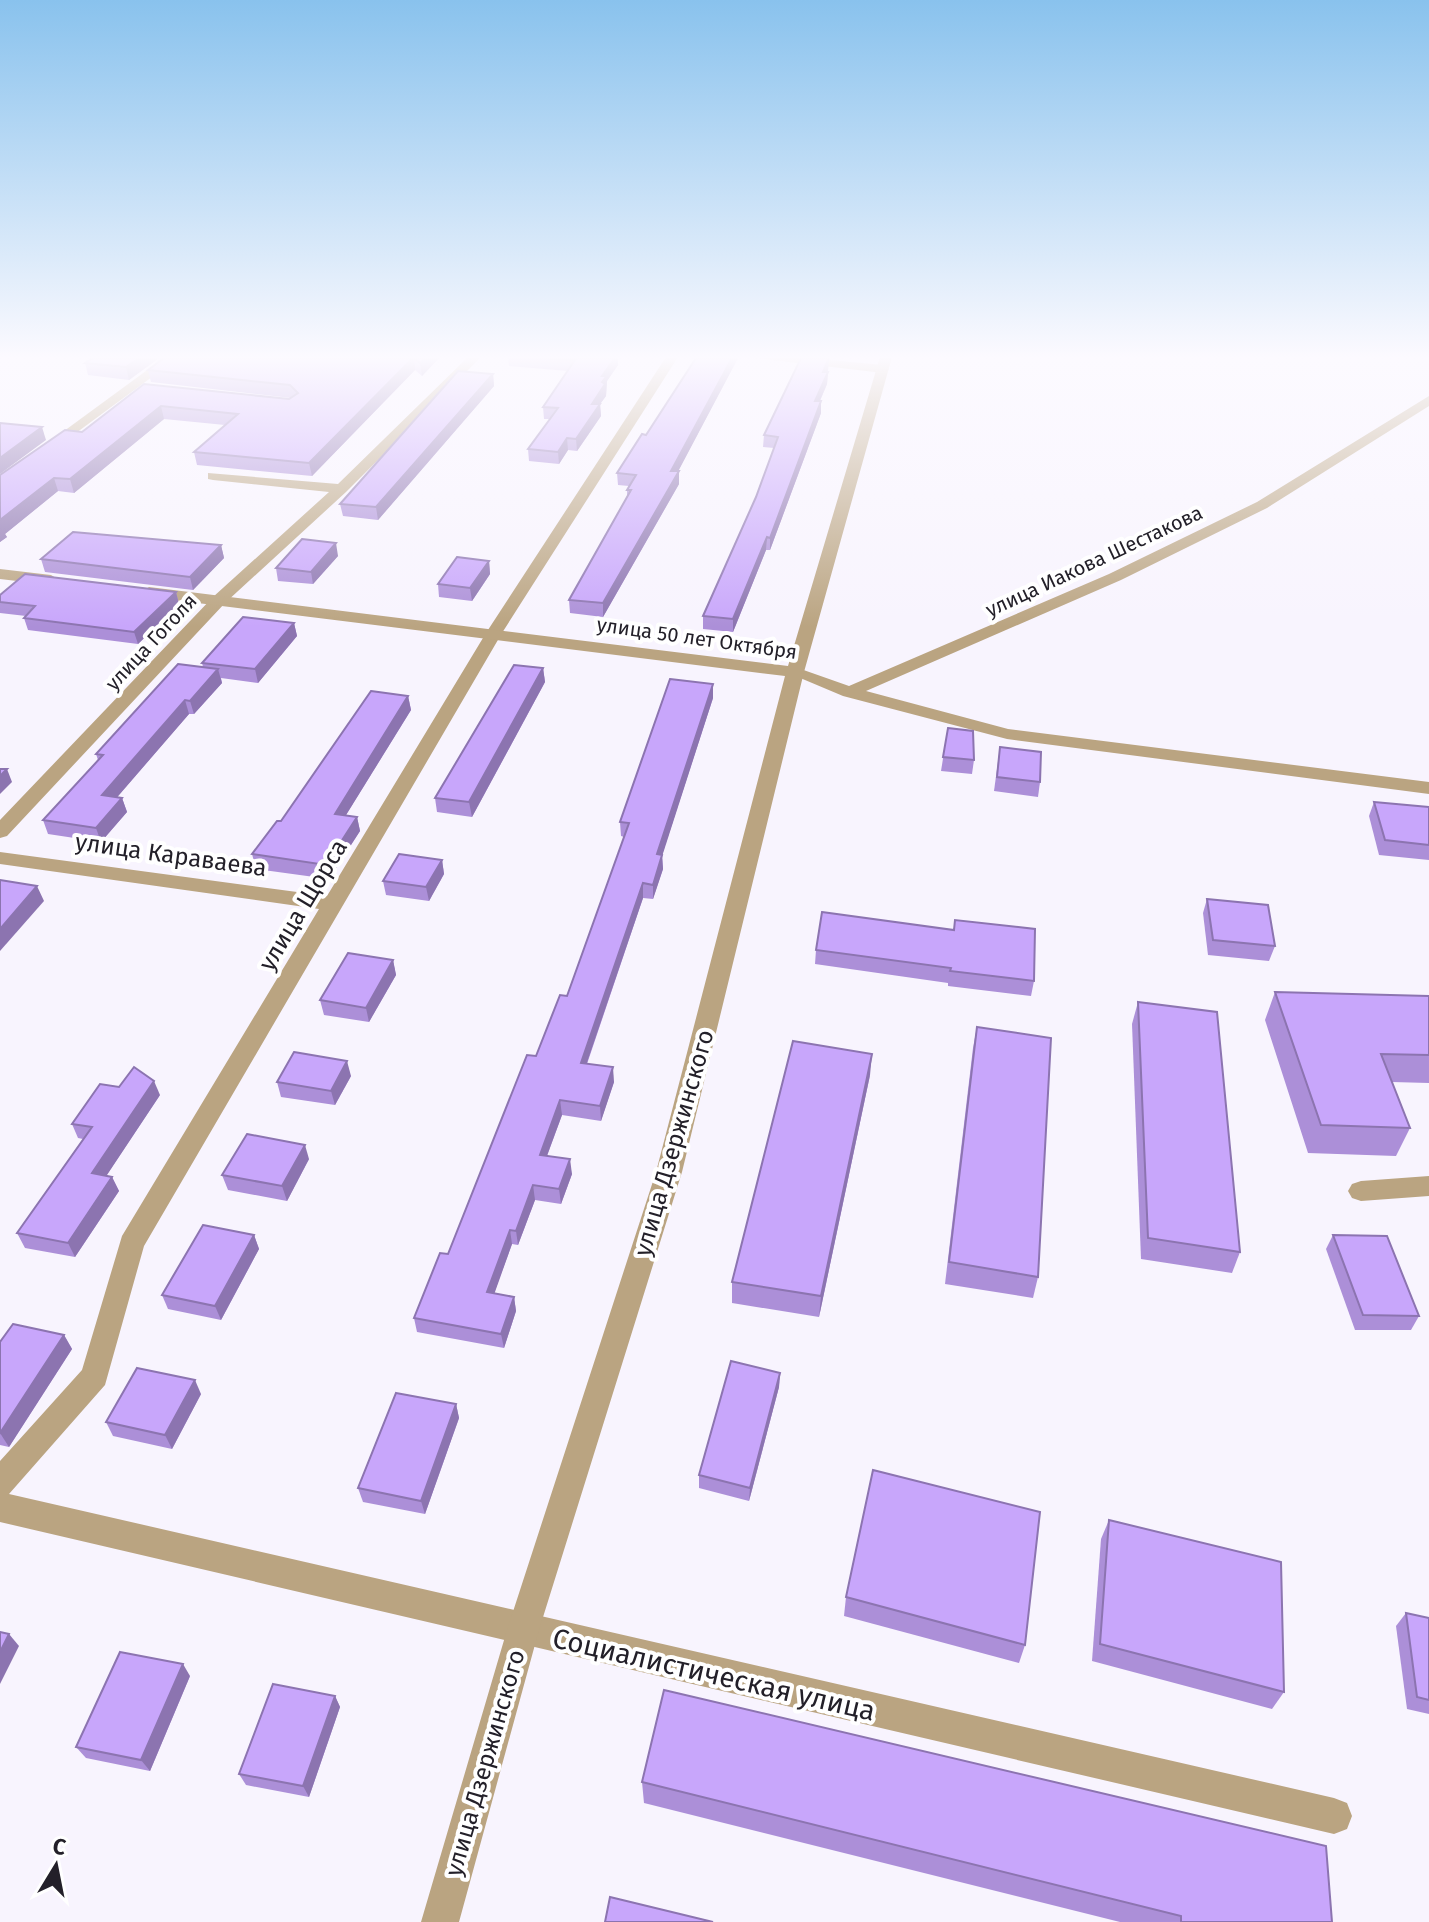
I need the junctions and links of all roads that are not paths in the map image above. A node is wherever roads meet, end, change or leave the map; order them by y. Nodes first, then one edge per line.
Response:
1 (55, 447) edge
2 (384, 447) edge
3 (614, 447) edge
4 (860, 447) edge
5 (1355, 447) edge
6 (213, 476) dead end
7 (0, 485) edge
8 (341, 489) junction
9 (0, 574) edge
10 (62, 582) edge
11 (125, 589) edge
12 (219, 600) junction
13 (494, 633) junction
14 (795, 672) junction
15 (849, 692) junction
16 (1429, 788) edge
17 (0, 832) edge
18 (0, 858) edge
19 (335, 904) junction
20 (1429, 1186) edge
21 (1361, 1191) dead end
22 (0, 1483) edge
23 (0, 1507) edge
24 (523, 1630) junction
25 (1334, 1816) dead end
26 (440, 1922) edge

1 - 7 street
2 - 8 street, улица Гоголя
3 - 13 street, улица Щорса
4 - 14 street, улица Дзержинского
5 - 15 street, улица Иакова Шестакова
6 - 8 street
8 - 12 street, улица Гоголя
9 - 10 street
11 - 12 street, улица 50 лет Октября
12 - 13 street, улица 50 лет Октября
12 - 17 street, улица Гоголя
13 - 14 street, улица 50 лет Октября
13 - 19 street, улица Щорса
14 - 15 street, улица 50 лет Октября
14 - 24 street, улица Дзержинского
15 - 16 street, улица 50 лет Октября
18 - 19 street, улица Караваева
19 - 22 street, улица Щорса
20 - 21 street
23 - 24 street, Социалистическая улица
24 - 25 street, Социалистическая улица
24 - 26 street, улица Дзержинского

